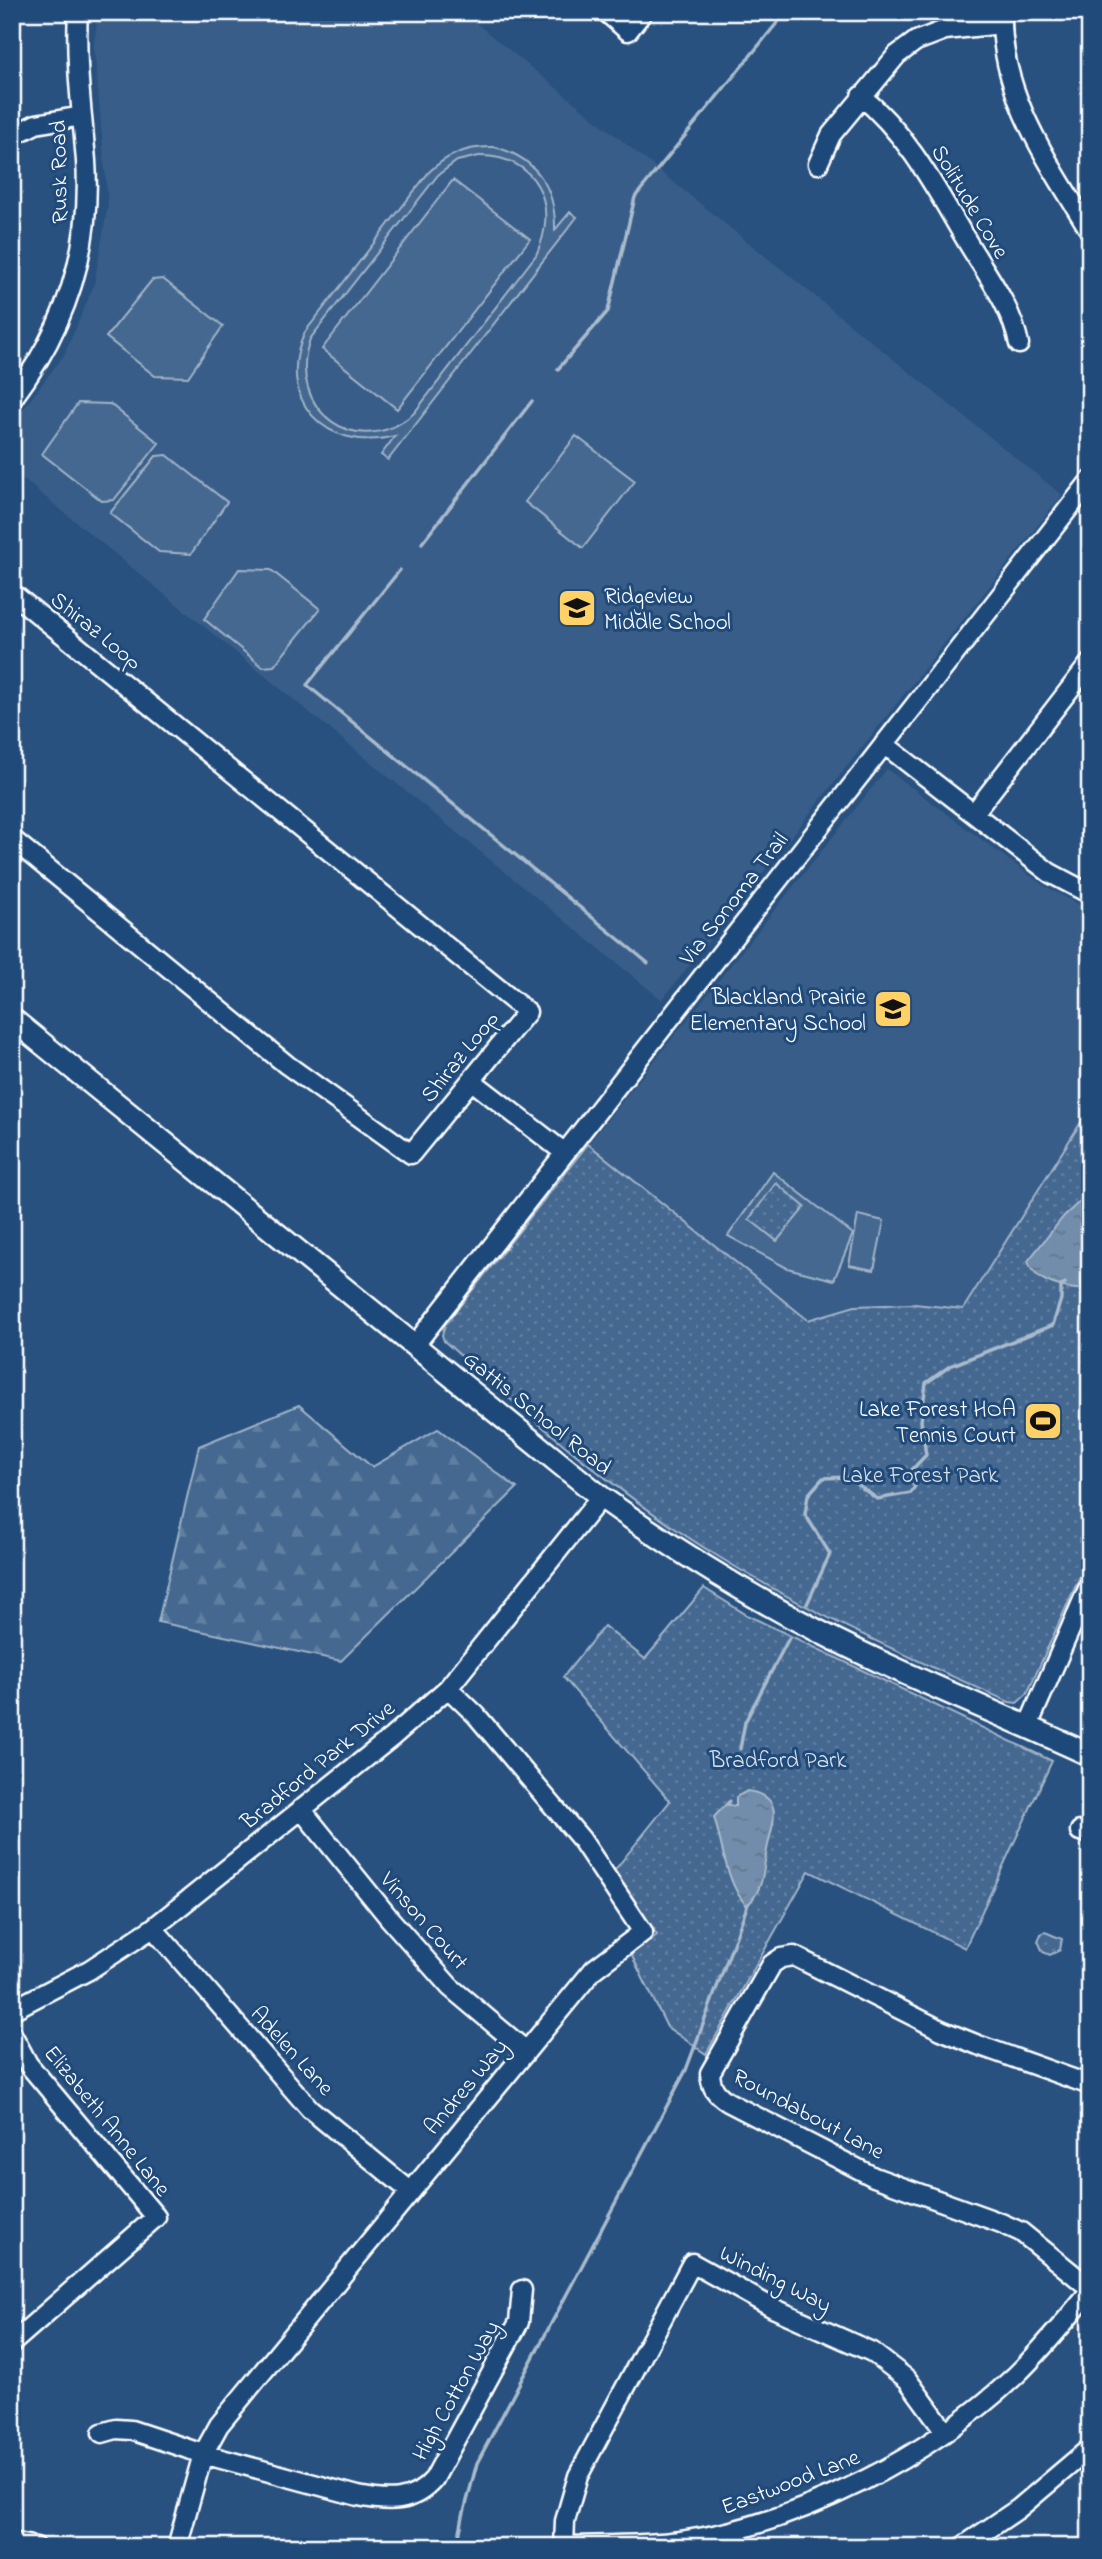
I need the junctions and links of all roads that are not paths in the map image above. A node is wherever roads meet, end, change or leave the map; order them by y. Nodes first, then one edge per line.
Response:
1 (78, 12) edge
2 (606, 12) edge
3 (643, 12) edge
4 (1002, 18) edge
5 (861, 96) junction
6 (82, 116) junction
7 (12, 136) edge
8 (818, 164) dead end
9 (1090, 231) edge
10 (1019, 344) dead end
11 (12, 399) edge
12 (1090, 481) edge
13 (12, 593) edge
14 (1090, 663) edge
15 (884, 744) junction
16 (974, 813) junction
17 (12, 839) edge
18 (1090, 894) edge
19 (12, 1018) edge
20 (472, 1081) junction
21 (565, 1153) junction
22 (414, 1346) junction
23 (601, 1497) junction
24 (1088, 1593) edge
25 (447, 1688) junction
26 (1028, 1726) junction
27 (1090, 1755) edge
28 (301, 1809) junction
29 (153, 1928) junction
30 (12, 2010) edge
31 (12, 2034) edge
32 (526, 2051) junction
33 (1090, 2085) edge
34 (410, 2192) junction
35 (522, 2290) dead end
36 (1090, 2290) edge
37 (12, 2343) edge
38 (945, 2431) junction
39 (102, 2433) dead end
40 (1090, 2448) edge
41 (202, 2454) junction
42 (12, 2542) edge
43 (564, 2546) edge
44 (36, 2547) edge
45 (177, 2547) edge
46 (962, 2547) edge

1 - 6 street, Rusk Road
2 - 3 street
4 - 5 street
4 - 9 street
5 - 8 street
5 - 10 street, Solitude Cove
6 - 7 street
6 - 11 street, Rusk Road
12 - 15 street, Via Sonoma Trail
13 - 20 street, Shiraz Loop
14 - 16 street
15 - 16 street
15 - 21 street, Via Sonoma Trail
16 - 18 street
17 - 20 street, Shiraz Loop
19 - 22 main road, Gattis School Road
20 - 21 street
21 - 22 street, Via Sonoma Trail
22 - 23 main road, Gattis School Road
23 - 25 street, Bradford Park Drive
23 - 26 main road, Gattis School Road
24 - 26 street
25 - 28 street, Bradford Park Drive
25 - 32 street, Andres Way
26 - 27 main road, Gattis School Road
28 - 29 street, Bradford Park Drive
28 - 32 street, Vinson Court
29 - 30 street, Bradford Park Drive
29 - 34 street, Adelen Lane
31 - 37 street, Elizabeth Anne Lane
32 - 34 street, Andres Way
33 - 36 street, Roundabout Lane
34 - 41 street, Andres Way
35 - 41 street, High Cotton Way
36 - 38 street, Eastwood Lane
38 - 43 street, Eastwood Lane
38 - 43 street, Winding Way
39 - 41 street, High Cotton Way
40 - 46 street
41 - 45 street, Andres Way
42 - 44 street

